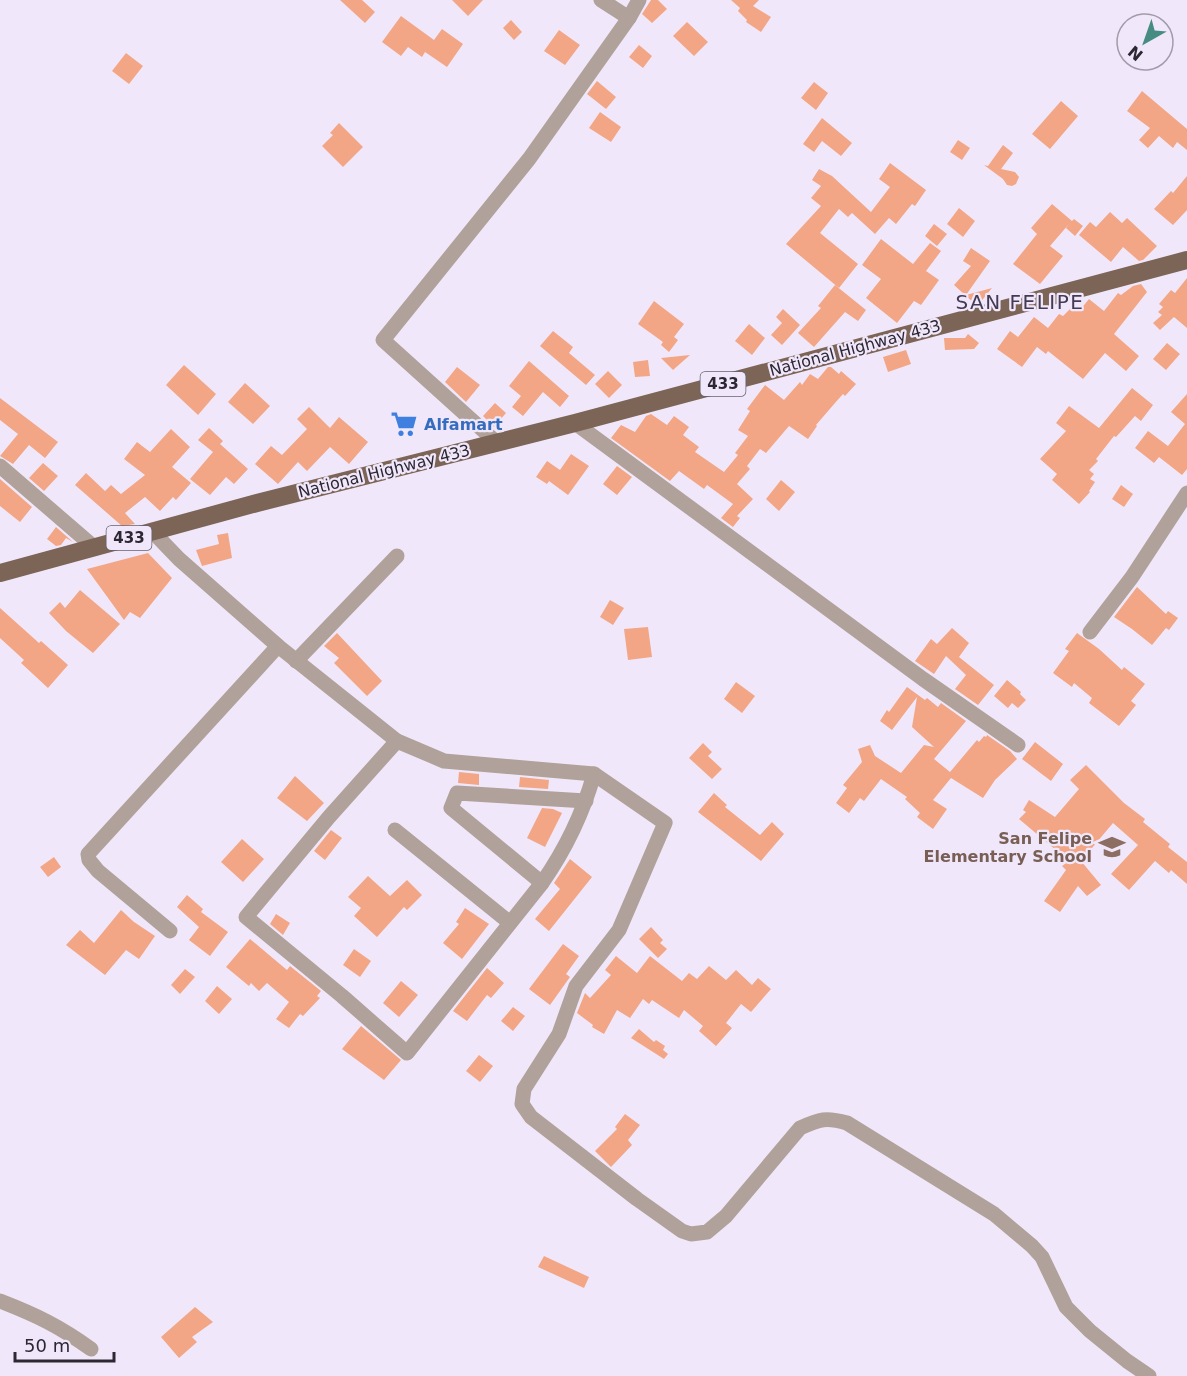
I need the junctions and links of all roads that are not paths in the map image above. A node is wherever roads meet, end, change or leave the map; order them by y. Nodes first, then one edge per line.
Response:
1 (602, 0) edge
2 (639, 0) edge
3 (629, 18) junction
4 (1187, 260) edge
5 (575, 423) junction
6 (496, 442) junction
7 (0, 466) edge
8 (1187, 492) edge
9 (153, 532) junction
10 (95, 548) junction
11 (397, 556) dead end
12 (0, 573) edge
13 (1090, 632) dead end
14 (278, 646) junction
15 (296, 661) junction
16 (397, 741) junction
17 (1018, 745) dead end
18 (594, 774) junction
19 (586, 801) junction
20 (395, 830) dead end
21 (542, 883) junction
22 (510, 923) junction
23 (170, 931) dead end
24 (0, 1301) edge
25 (91, 1349) dead end
26 (1149, 1376) edge

1 - 3 street
2 - 3 street
3 - 6 street
4 - 5 main road, National Highway 433 / 433
5 - 6 main road, National Highway 433 / 433
5 - 17 street
6 - 9 main road, National Highway 433 / 433
7 - 10 street
8 - 13 street
9 - 10 main road, National Highway 433 / 433
9 - 14 street
10 - 12 main road, National Highway 433 / 433
11 - 15 street
14 - 15 street
14 - 23 street
15 - 16 street
16 - 18 street
16 - 22 street
18 - 19 street
18 - 26 street
19 - 21 street
19 - 21 street
20 - 22 street
21 - 22 street
24 - 25 street

